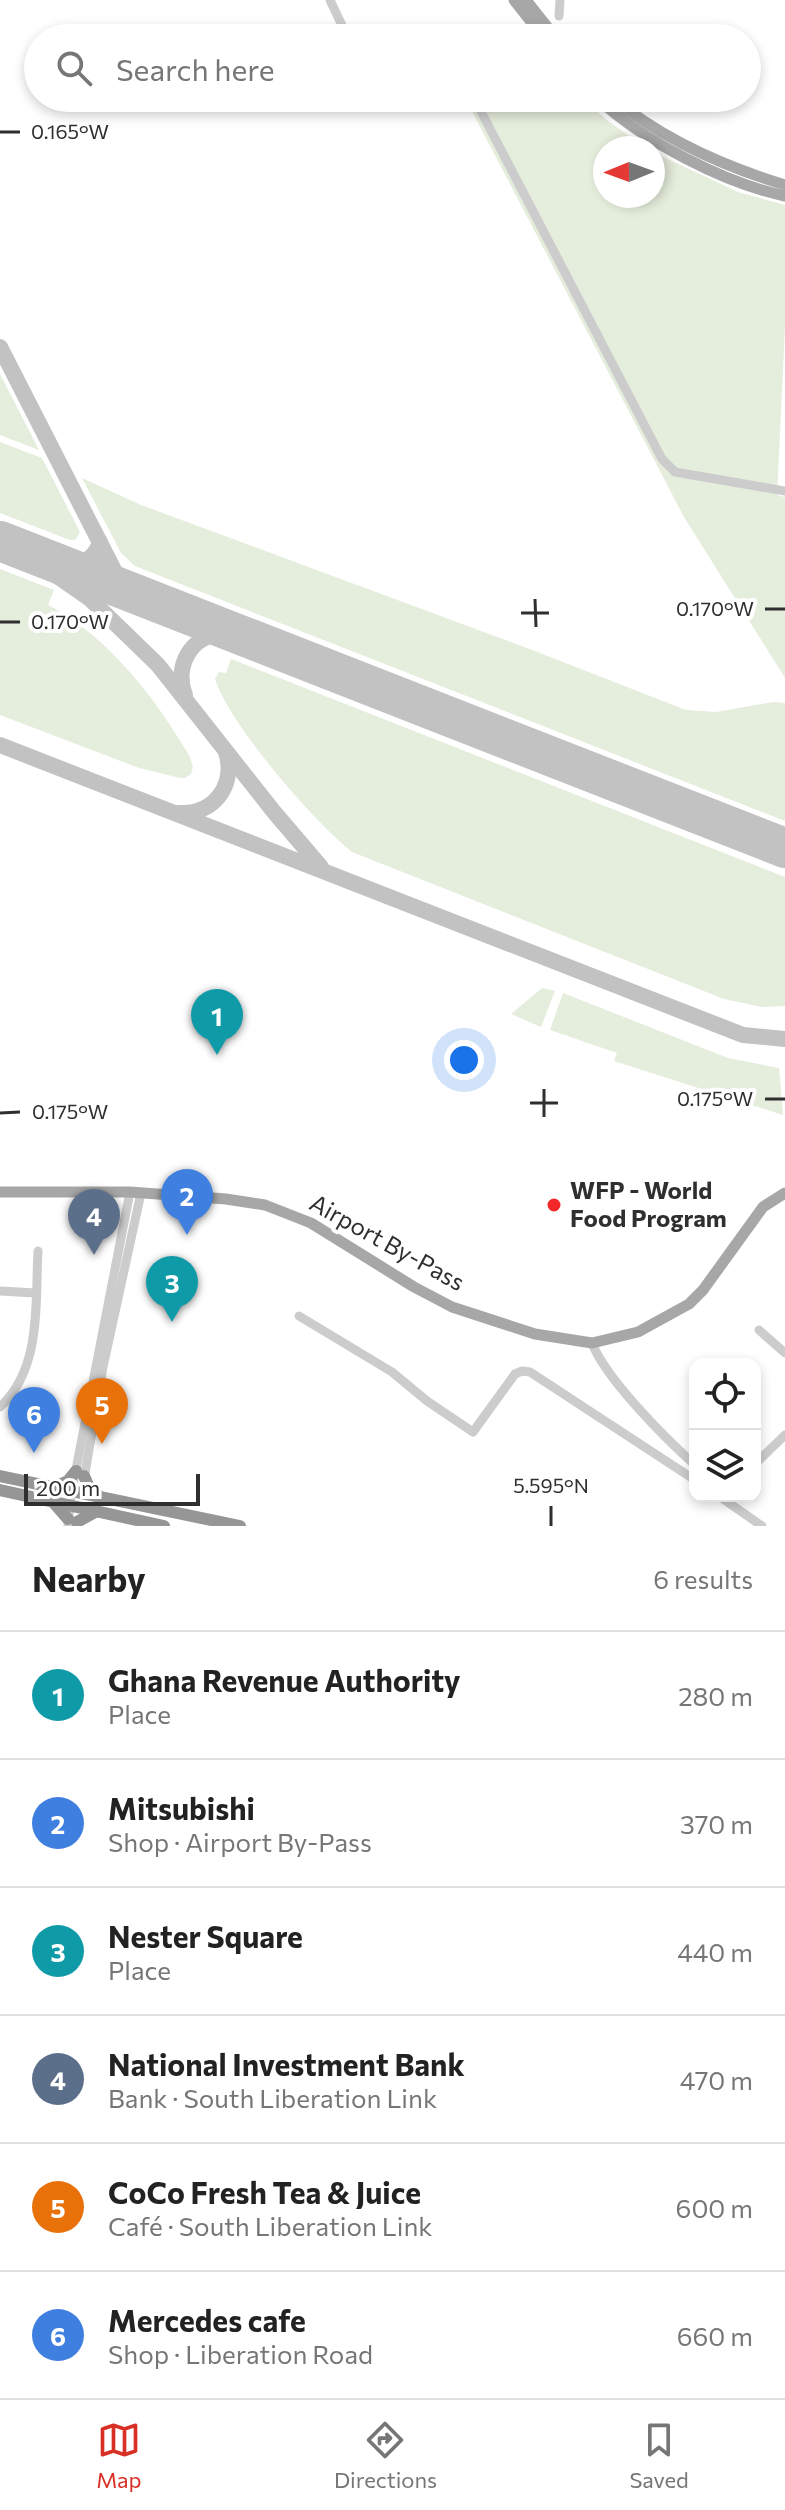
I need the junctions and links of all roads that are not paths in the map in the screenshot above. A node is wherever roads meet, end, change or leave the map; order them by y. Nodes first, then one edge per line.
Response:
1 (330, 0) edge
2 (514, 0) edge
3 (526, 0) edge
4 (560, 0) edge
5 (559, 16) dead end
6 (341, 24) edge
7 (533, 24) edge
8 (545, 24) edge
9 (481, 112) edge
10 (614, 112) edge
11 (632, 112) edge
12 (785, 185) edge
13 (785, 196) edge
14 (785, 491) edge
15 (0, 1192) edge
16 (136, 1192) junction
17 (785, 1193) edge
18 (38, 1251) dead end
19 (0, 1291) edge
20 (36, 1293) junction
21 (299, 1316) dead end
22 (759, 1330) dead end
23 (592, 1343) junction
24 (785, 1353) edge
25 (0, 1407) edge
26 (785, 1435) edge
27 (761, 1458) edge
28 (689, 1460) edge
29 (80, 1474) junction
30 (0, 1476) edge
31 (689, 1476) edge
32 (55, 1487) junction
33 (0, 1489) edge
34 (98, 1495) junction
35 (75, 1499) junction
36 (52, 1501) junction
37 (729, 1502) edge
38 (97, 1511) junction
39 (180, 1513) junction
40 (73, 1523) edge
41 (164, 1526) edge
42 (240, 1526) edge
43 (762, 1526) edge

1 - 6 street
2 - 7 main road
3 - 8 main road
4 - 5 street
9 - 14 street
10 - 13 main road
11 - 12 main road
15 - 16 main road, Airport By-Pass
16 - 23 main road, Airport By-Pass
16 - 29 street
17 - 23 main road, Airport By-Pass
18 - 20 street
19 - 20 street
20 - 25 street
21 - 31 street
22 - 24 street
23 - 28 street
26 - 27 street
29 - 32 highway
29 - 34 highway
29 - 35 street
30 - 32 highway
32 - 35 highway
33 - 35 highway
33 - 36 highway
34 - 35 highway
34 - 39 highway
35 - 36 highway
35 - 38 highway
35 - 39 highway
35 - 40 street
36 - 40 highway
37 - 43 street
38 - 40 highway
38 - 41 highway
39 - 42 highway

